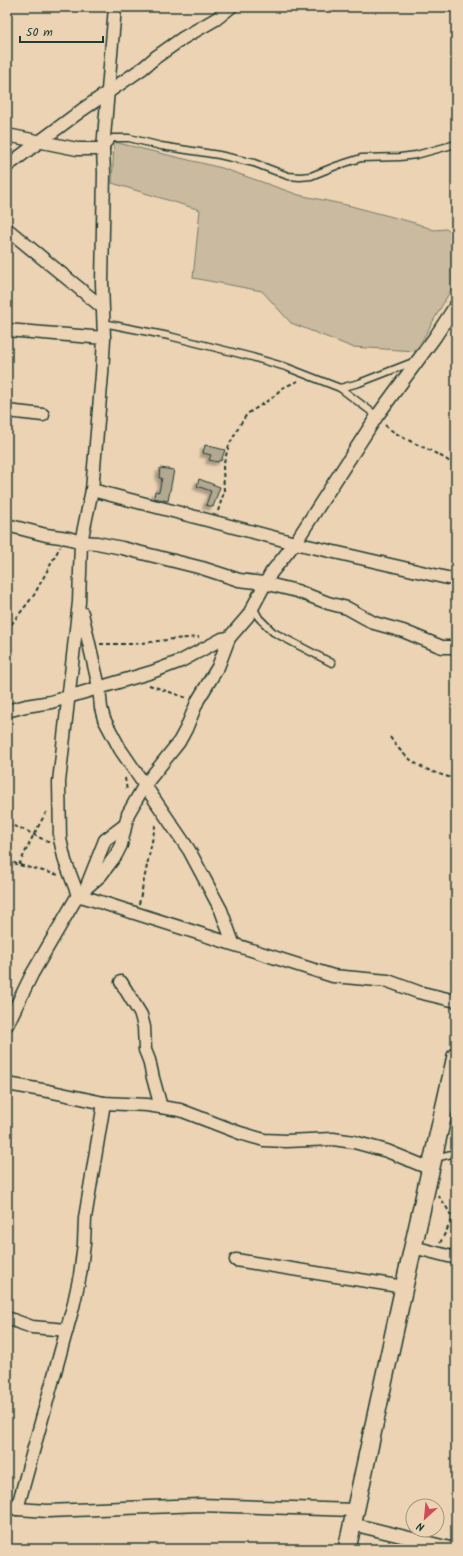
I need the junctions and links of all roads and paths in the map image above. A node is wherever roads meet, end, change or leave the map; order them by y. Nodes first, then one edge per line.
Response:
1 (115, 7) edge
2 (231, 7) edge
3 (107, 94) junction
4 (7, 135) edge
5 (38, 142) junction
6 (456, 144) edge
7 (103, 149) junction
8 (7, 166) edge
9 (7, 229) edge
10 (456, 305) edge
11 (102, 307) junction
12 (104, 323) junction
13 (7, 330) edge
14 (104, 338) junction
15 (419, 360) junction
16 (308, 376) junction
17 (340, 388) junction
18 (7, 411) edge
19 (43, 415) dead end
20 (377, 416) junction
21 (456, 467) edge
22 (92, 490) junction
23 (213, 522) junction
24 (7, 525) edge
25 (68, 538) junction
26 (81, 542) junction
27 (295, 543) junction
28 (456, 580) edge
29 (264, 583) junction
30 (79, 602) junction
31 (253, 607) junction
32 (7, 630) edge
33 (226, 638) junction
34 (88, 643) junction
35 (456, 647) edge
36 (332, 663) dead end
37 (99, 687) junction
38 (69, 696) junction
39 (7, 711) edge
40 (390, 738) dead end
41 (124, 772) dead end
42 (456, 779) edge
43 (144, 786) junction
44 (58, 797) junction
45 (159, 807) junction
46 (126, 820) junction
47 (7, 824) edge
48 (34, 834) junction
49 (62, 852) junction
50 (7, 860) edge
51 (19, 865) junction
52 (79, 889) junction
53 (137, 913) junction
54 (233, 943) junction
55 (121, 982) dead end
56 (456, 1001) edge
57 (7, 1025) edge
58 (456, 1056) edge
59 (7, 1084) edge
60 (104, 1103) junction
61 (161, 1107) junction
62 (456, 1153) edge
63 (430, 1171) junction
64 (456, 1206) edge
65 (453, 1218) junction
66 (456, 1225) edge
67 (414, 1247) junction
68 (435, 1253) junction
69 (456, 1258) edge
70 (236, 1260) dead end
71 (404, 1287) junction
72 (7, 1318) edge
73 (67, 1330) junction
74 (12, 1507) edge
75 (354, 1517) junction
76 (347, 1549) edge
77 (454, 1549) edge

1 - 3 street
2 - 3 street
3 - 5 street
3 - 7 street
4 - 5 street
5 - 7 street
5 - 8 street
6 - 7 lane
7 - 11 street
9 - 11 street
10 - 15 street
11 - 12 street
12 - 14 street
12 - 16 lane
13 - 14 street
14 - 22 street
15 - 17 lane
15 - 20 street
16 - 17 lane
16 - 23 path
17 - 20 lane
18 - 19 street
20 - 21 path
20 - 27 street
22 - 23 street
22 - 26 street
23 - 27 street
24 - 25 street
25 - 26 street
25 - 32 path
26 - 29 street
26 - 30 street
27 - 28 street
27 - 29 street
29 - 31 street
29 - 35 street
30 - 34 street
30 - 38 street
31 - 33 street
31 - 36 lane
33 - 34 path
33 - 37 street
33 - 43 street
34 - 37 street
37 - 38 street
37 - 43 street
38 - 39 street
38 - 44 street
40 - 42 path
41 - 46 path
43 - 45 street
43 - 46 street
44 - 48 path
44 - 49 street
45 - 53 path
45 - 54 street
46 - 52 street
47 - 48 path
48 - 49 path
48 - 51 path
49 - 52 street
50 - 51 path
51 - 52 path
52 - 53 street
52 - 57 street
53 - 54 street
54 - 56 street
55 - 61 street
58 - 63 street
59 - 60 street
60 - 61 street
60 - 73 street
61 - 63 street
62 - 63 lane
63 - 65 path
63 - 67 street
64 - 65 path
65 - 66 path
65 - 68 path
67 - 68 street
67 - 71 street
68 - 69 street
70 - 71 street
71 - 75 street
72 - 73 street
73 - 74 street
74 - 75 street
75 - 76 street
75 - 77 street

